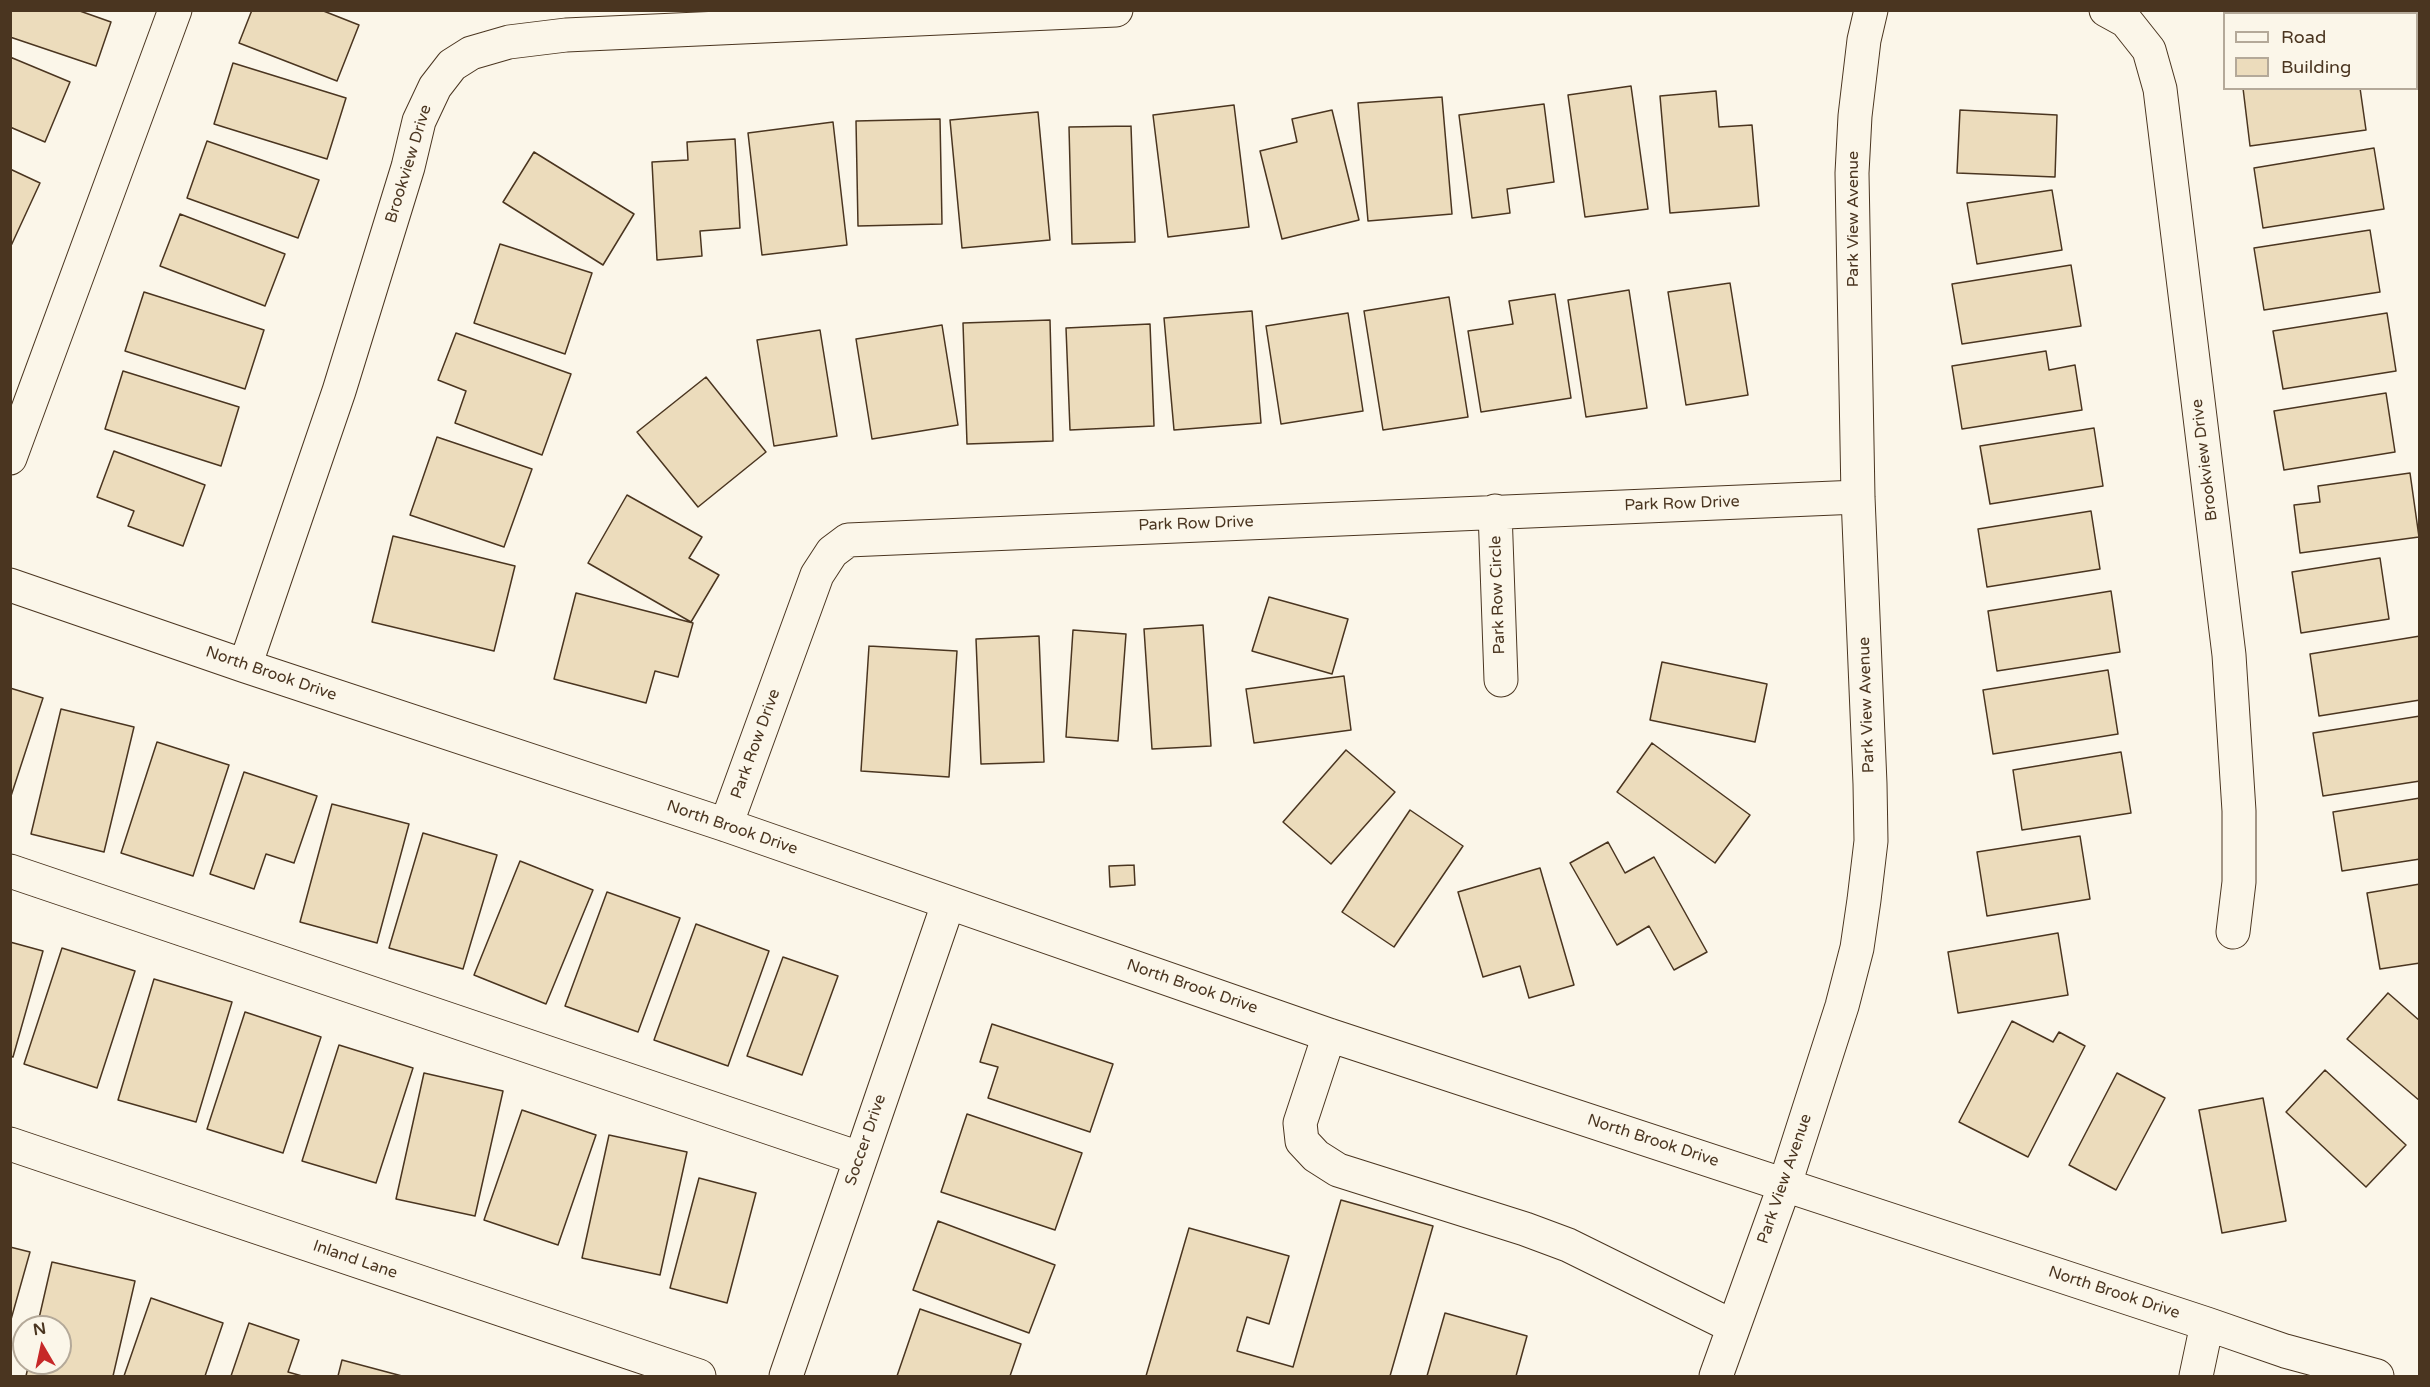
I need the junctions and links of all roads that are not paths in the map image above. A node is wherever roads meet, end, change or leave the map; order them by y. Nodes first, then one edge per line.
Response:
1 (175, 10) edge
2 (1116, 10) edge
3 (1871, 10) edge
4 (2106, 10) edge
5 (10, 458) edge
6 (1858, 498) junction
7 (1495, 511) junction
8 (10, 585) edge
9 (245, 666) junction
10 (1501, 680) dead end
11 (726, 825) junction
12 (10, 871) edge
13 (948, 904) junction
14 (2233, 932) dead end
15 (1329, 1035) junction
16 (10, 1144) edge
17 (859, 1158) junction
18 (1785, 1184) junction
19 (2206, 1324) junction
20 (1732, 1326) junction
21 (699, 1377) edge
22 (786, 1377) edge
23 (1716, 1377) edge
24 (2196, 1377) edge
25 (2377, 1377) edge

1 - 5 street
2 - 9 street, Brookview Drive
3 - 6 street, Park View Avenue
4 - 14 street, Brookview Drive
6 - 7 street, Park Row Drive
6 - 18 street, Park View Avenue
7 - 10 street, Park Row Circle
7 - 11 street, Park Row Drive
8 - 9 street, North Brook Drive
9 - 11 street, North Brook Drive
11 - 13 street, North Brook Drive
12 - 17 street
13 - 15 street, North Brook Drive
13 - 17 street, Soccer Drive
15 - 18 street, North Brook Drive
15 - 20 street
16 - 21 street, Inland Lane
17 - 22 street, Soccer Drive
18 - 19 street, North Brook Drive
18 - 20 street, Park View Avenue
19 - 24 street
19 - 25 street, North Brook Drive
20 - 23 street, Park View Avenue

